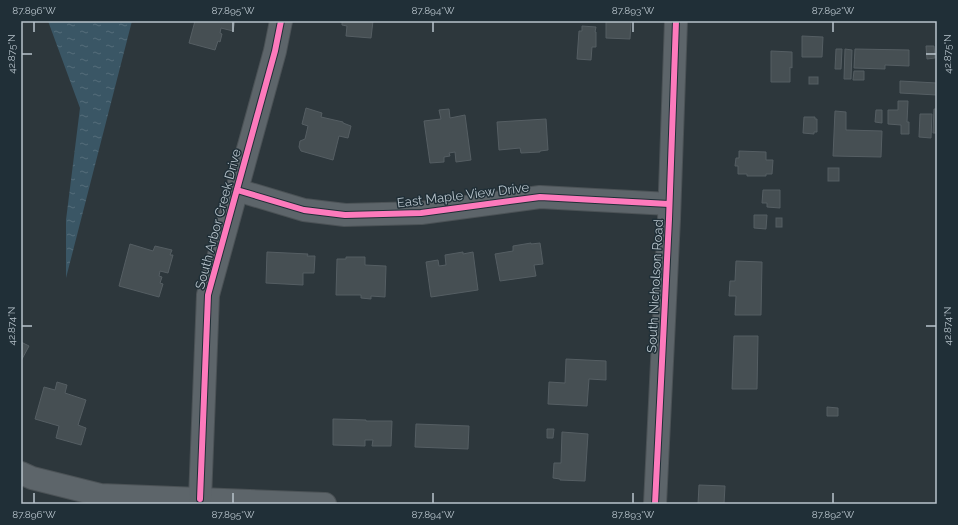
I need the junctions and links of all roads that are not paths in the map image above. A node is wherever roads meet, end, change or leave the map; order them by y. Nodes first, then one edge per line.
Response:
1 (281, 21) edge
2 (676, 21) edge
3 (237, 190) junction
4 (669, 204) junction
5 (21, 473) edge
6 (200, 499) junction
7 (325, 504) edge
8 (655, 504) edge

1 - 3 street, South Arbor Creek Drive
2 - 4 street, South Nicholson Road
3 - 4 street, East Maple View Drive
3 - 6 street, South Arbor Creek Drive
4 - 8 street, South Nicholson Road
5 - 6 street
6 - 7 street

